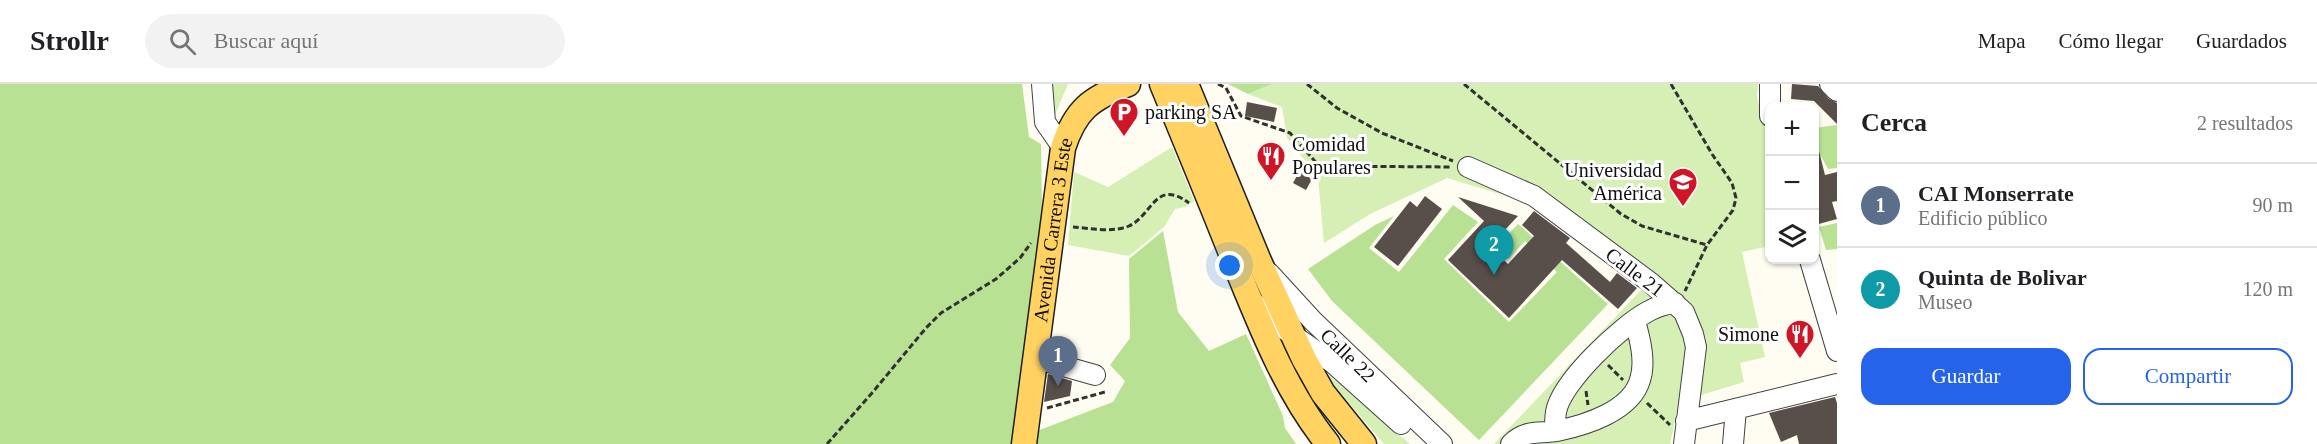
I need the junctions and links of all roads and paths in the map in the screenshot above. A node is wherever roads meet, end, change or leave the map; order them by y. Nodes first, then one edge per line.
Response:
1 (1042, 84) edge
2 (1128, 84) edge
3 (1162, 84) edge
4 (1186, 84) edge
5 (1218, 84) edge
6 (1308, 84) edge
7 (1464, 84) edge
8 (1671, 84) edge
9 (1770, 84) edge
10 (1830, 84) edge
11 (1837, 91) edge
12 (1770, 102) edge
13 (1063, 148) junction
14 (1468, 167) junction
15 (1193, 206) dead end
16 (1052, 226) junction
17 (1707, 245) junction
18 (1259, 261) junction
19 (1811, 264) edge
20 (1250, 299) junction
21 (1675, 303) junction
22 (1635, 321) junction
23 (1294, 337) junction
24 (1837, 351) edge
25 (1035, 358) junction
26 (1583, 365) junction
27 (1095, 375) dead end
28 (1837, 384) edge
29 (1104, 392) dead end
30 (1736, 409) junction
31 (1028, 413) junction
32 (1686, 421) junction
33 (1590, 422) junction
34 (1555, 431) junction
35 (827, 444) edge
36 (1024, 444) edge
37 (1328, 444) edge
38 (1364, 444) edge
39 (1422, 444) edge
40 (1442, 444) edge
41 (1510, 444) edge
42 (1684, 444) edge
43 (1733, 444) edge

1 - 13 street
2 - 13 main road, Avenida Carrera 3 Este
3 - 20 main road
4 - 18 main road
5 - 14 path
6 - 14 path
7 - 17 path
8 - 17 path
9 - 12 street
10 - 11 street
13 - 16 main road, Avenida Carrera 3 Este
14 - 21 street, Calle 21
15 - 16 path
16 - 25 main road, Avenida Carrera 3 Este
16 - 35 path
17 - 21 path
18 - 23 main road
18 - 40 street, Calle 22
19 - 24 street
20 - 23 street, Calle 22
20 - 37 main road
21 - 22 street
21 - 32 street, Calle 21
22 - 26 street
22 - 33 street
23 - 38 main road
23 - 39 street, Calle 22
25 - 27 street
25 - 31 main road, Avenida Carrera 3 Este
26 - 33 path
26 - 34 street
28 - 30 street
29 - 31 path
30 - 32 street
30 - 43 street
31 - 36 main road, Avenida Carrera 3 Este
32 - 42 street, Calle 21
33 - 34 street
34 - 41 street

